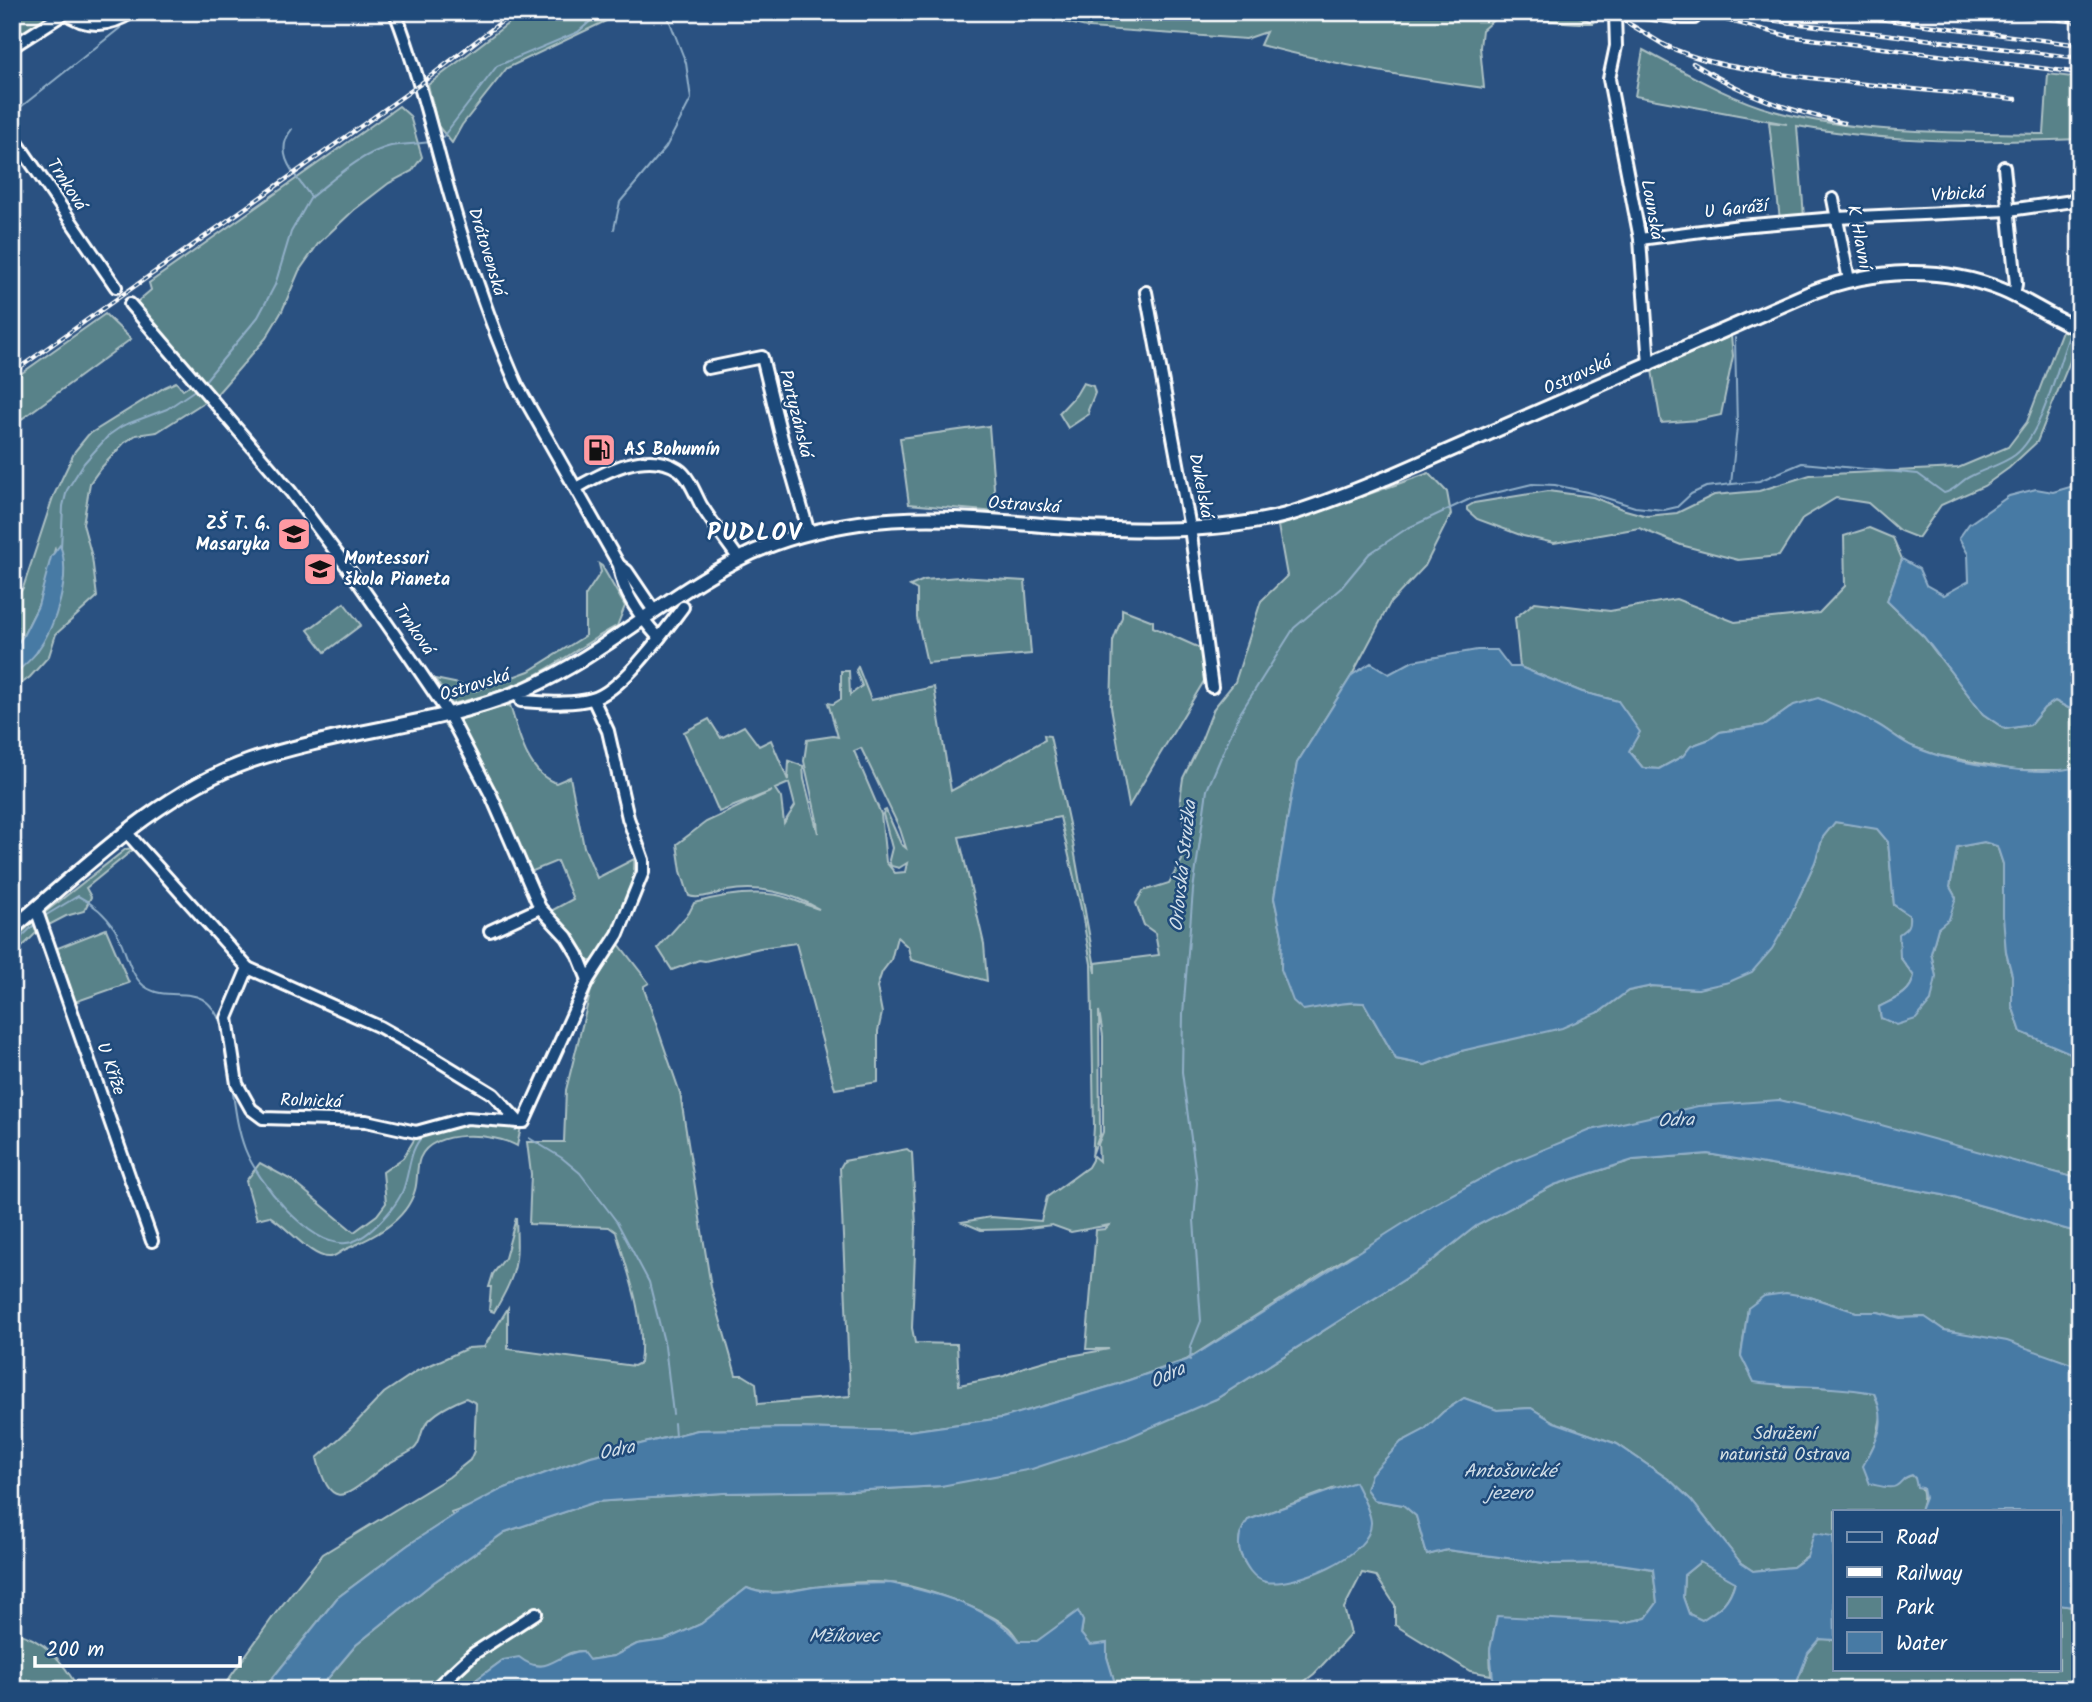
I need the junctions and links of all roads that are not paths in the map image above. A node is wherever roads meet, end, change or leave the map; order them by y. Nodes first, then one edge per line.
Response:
1 (64, 12) edge
2 (395, 12) edge
3 (1622, 12) edge
4 (1637, 12) edge
5 (1696, 12) edge
6 (131, 13) edge
7 (12, 47) edge
8 (12, 135) edge
9 (2004, 167) dead end
10 (1833, 199) dead end
11 (2076, 201) edge
12 (2009, 211) junction
13 (1836, 218) junction
14 (1640, 239) junction
15 (1849, 280) junction
16 (116, 287) dead end
17 (1146, 292) dead end
18 (2014, 295) junction
19 (130, 304) dead end
20 (2080, 329) edge
21 (1649, 365) junction
22 (708, 368) dead end
23 (576, 488) junction
24 (1190, 528) junction
25 (809, 533) junction
26 (739, 559) junction
27 (618, 565) junction
28 (683, 607) dead end
29 (654, 611) junction
30 (642, 620) junction
31 (659, 638) junction
32 (1212, 687) dead end
33 (593, 699) junction
34 (521, 701) dead end
35 (448, 713) junction
36 (127, 833) junction
37 (540, 908) junction
38 (36, 909) junction
39 (12, 929) edge
40 (490, 931) dead end
41 (248, 968) junction
42 (588, 980) junction
43 (519, 1122) junction
44 (152, 1241) dead end
45 (536, 1613) dead end
46 (434, 1690) edge

1 - 6 street
1 - 7 street
2 - 23 street, Drátovenská
3 - 14 street, Lounská
4 - 5 street
8 - 16 street, Trnková
9 - 12 street
10 - 13 street, K Hlavní
11 - 12 street, Vrbická
12 - 13 street, Vrbická
12 - 18 street
13 - 14 street, U Garáží
13 - 15 street, K Hlavní
14 - 21 street, Lounská
15 - 18 main road, Ostravská
15 - 21 main road, Ostravská
17 - 24 street, Dukelská
18 - 20 main road, Ostravská
19 - 35 street, Trnková
21 - 24 main road, Ostravská
22 - 25 street, Partyzánská
23 - 26 street
23 - 27 street, Drátovenská
24 - 25 main road, Ostravská
24 - 32 street, Dukelská
25 - 26 main road, Ostravská
26 - 29 main road, Ostravská
27 - 29 street, Drátovenská
27 - 30 street, Drátovenská
28 - 31 street
29 - 30 main road, Ostravská
30 - 31 street, Drátovenská
30 - 35 main road, Ostravská
31 - 33 street
33 - 34 street, Ostravská
33 - 42 street
35 - 36 main road, Ostravská
35 - 37 street, Trnková
36 - 38 main road, Ostravská
36 - 41 street
37 - 40 street
37 - 42 street
38 - 39 main road, Ostravská
38 - 44 street, U Kříže
41 - 43 street
41 - 43 street, Rolnická
42 - 43 street
45 - 46 street

